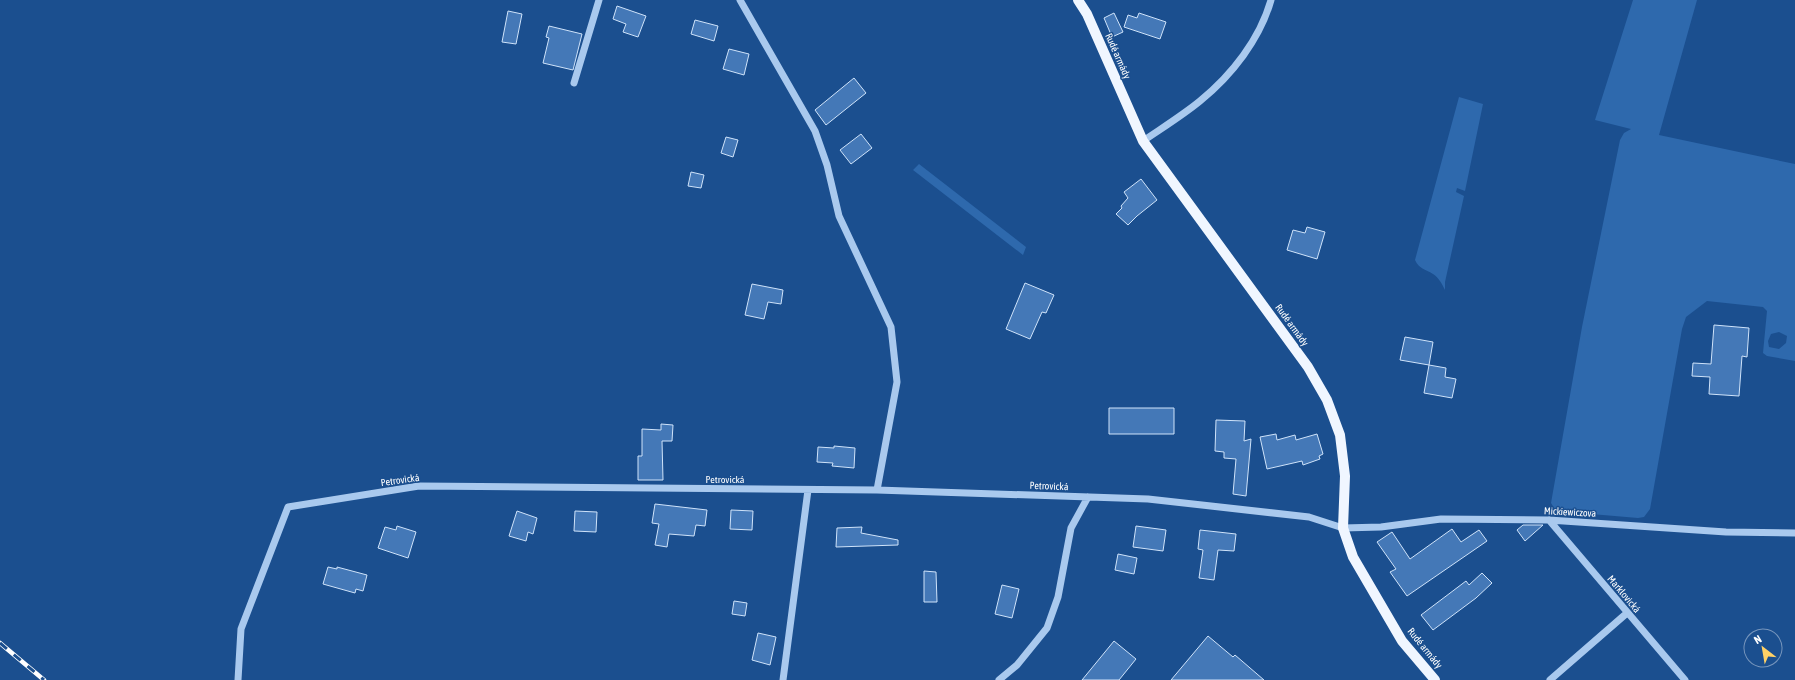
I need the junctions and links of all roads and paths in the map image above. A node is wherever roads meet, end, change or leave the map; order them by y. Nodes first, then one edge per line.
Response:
1 (599, 0) edge
2 (740, 0) edge
3 (1078, 0) edge
4 (1272, 0) edge
5 (574, 83) dead end
6 (1143, 141) junction
7 (808, 490) junction
8 (877, 490) junction
9 (1088, 497) junction
10 (1549, 520) junction
11 (1343, 528) junction
12 (1795, 533) edge
13 (1627, 614) junction
14 (238, 680) edge
15 (783, 680) edge
16 (999, 680) edge
17 (1435, 680) edge
18 (1550, 680) edge
19 (1685, 680) edge

1 - 5 street
2 - 8 street
3 - 6 main road, Rudé armády
4 - 6 street
6 - 11 main road, Rudé armády
7 - 8 street, Petrovická
7 - 14 street, Petrovická
7 - 15 street
8 - 9 street, Petrovická
9 - 11 street, Petrovická
9 - 16 street
10 - 11 street, Mickiewiczova
10 - 12 street, Mickiewiczova
10 - 13 street, Marklovická
11 - 17 main road, Rudé armády
13 - 18 street
13 - 19 street, Marklovická

